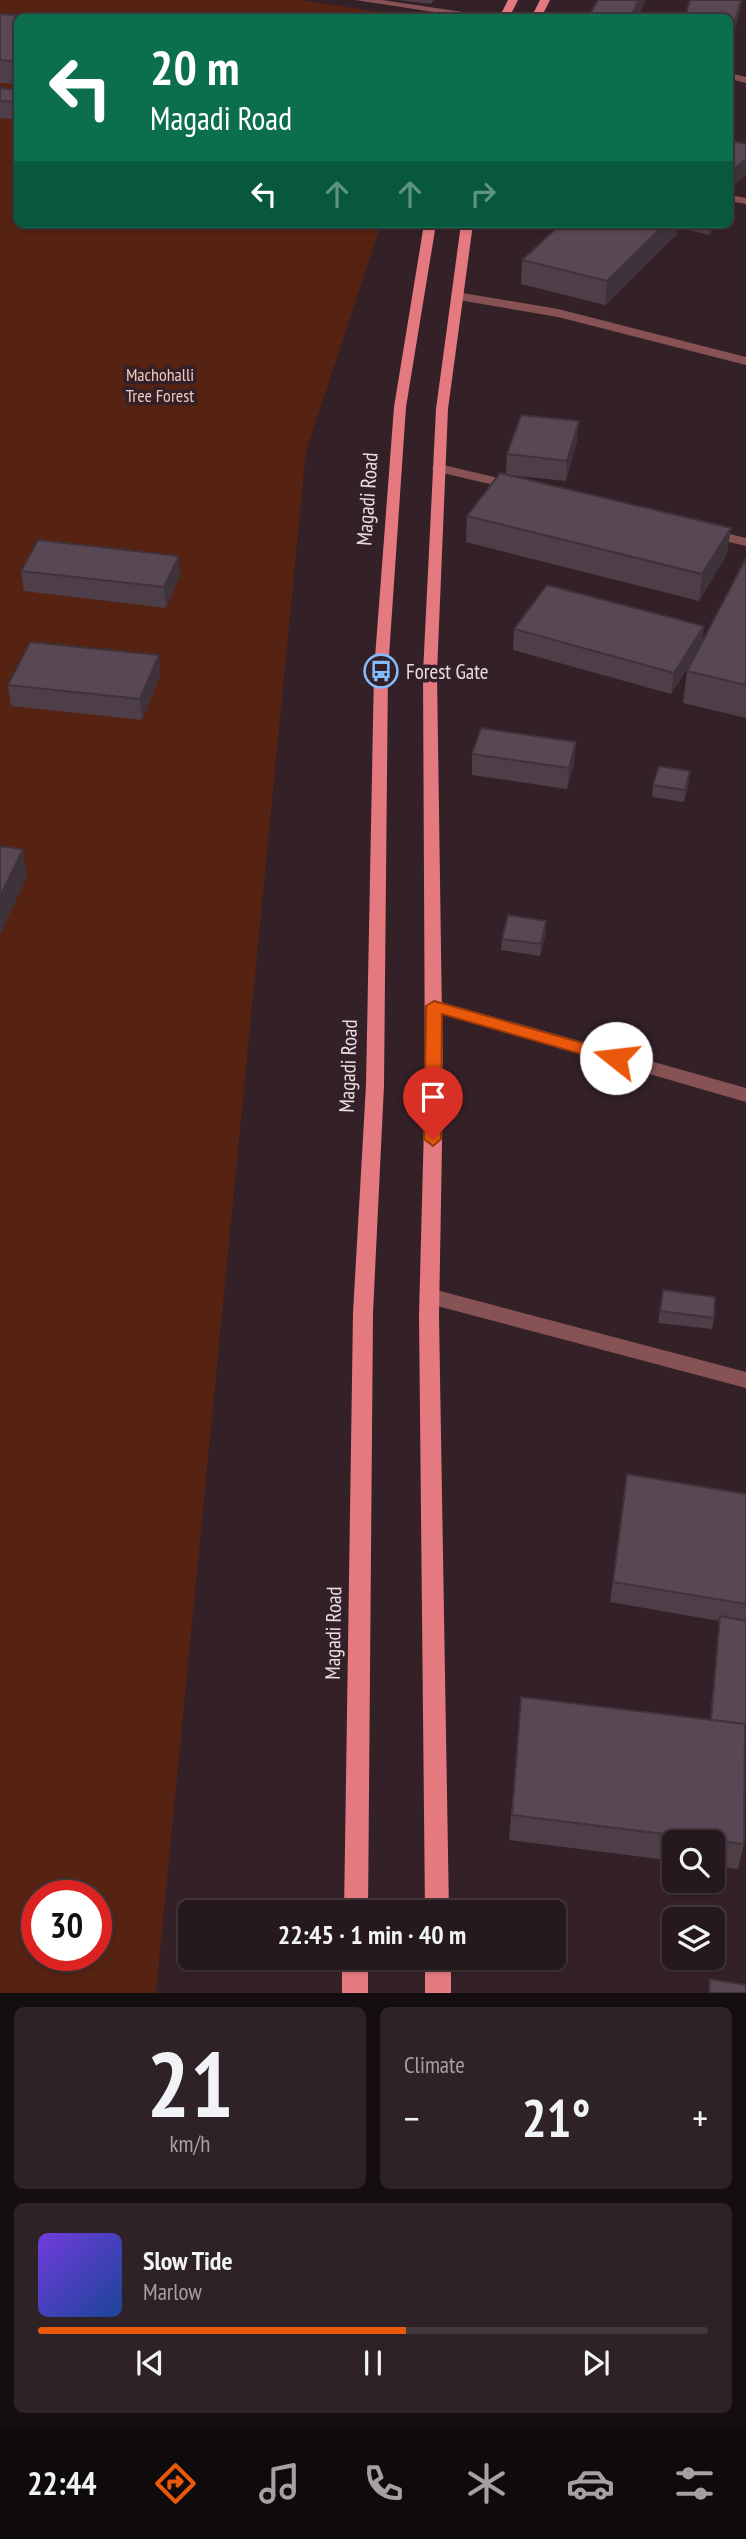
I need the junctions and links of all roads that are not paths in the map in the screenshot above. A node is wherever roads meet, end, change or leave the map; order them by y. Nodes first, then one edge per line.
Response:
1 (360, 0) edge
2 (470, 14) edge
3 (429, 228) edge
4 (466, 228) edge
5 (457, 296) junction
6 (746, 361) edge
7 (439, 468) junction
8 (532, 490) edge
9 (693, 529) edge
10 (746, 542) edge
11 (434, 1006) junction
12 (746, 1096) edge
13 (429, 1296) junction
14 (746, 1380) edge
15 (356, 1900) edge
16 (437, 1900) edge
17 (355, 1970) edge
18 (438, 1970) edge
19 (355, 1993) edge
20 (438, 1993) edge

1 - 2 street
3 - 15 main road, Magadi Road
4 - 5 main road
5 - 6 street
5 - 7 main road
7 - 8 street
7 - 11 main road
9 - 10 street
11 - 12 street
11 - 13 main road
13 - 14 street
13 - 16 main road
17 - 19 main road
18 - 20 main road

